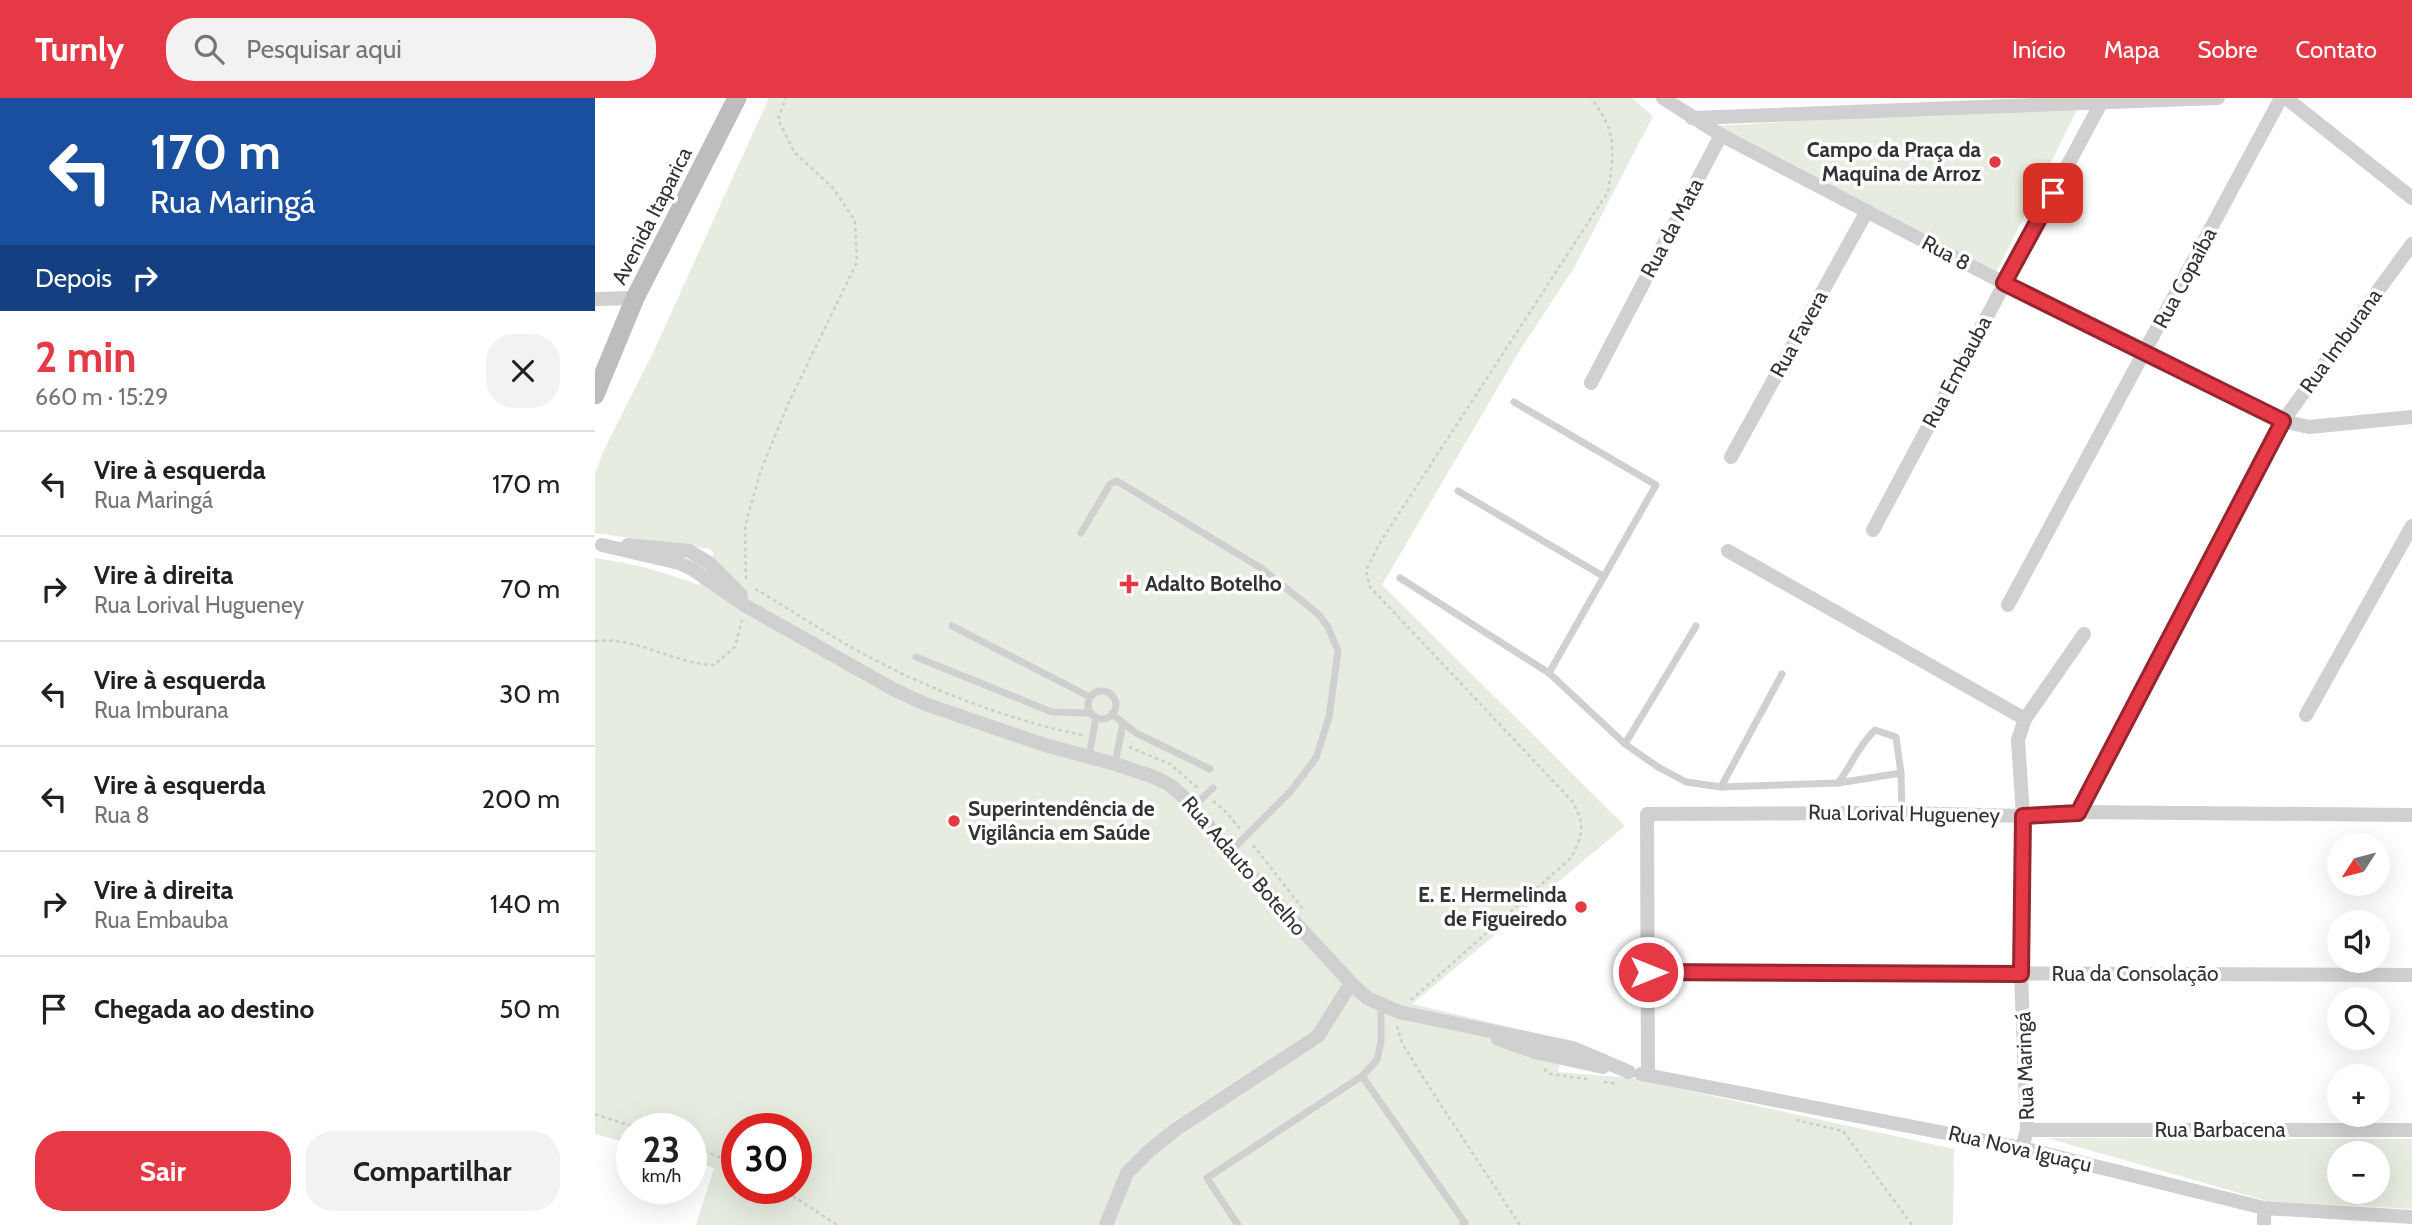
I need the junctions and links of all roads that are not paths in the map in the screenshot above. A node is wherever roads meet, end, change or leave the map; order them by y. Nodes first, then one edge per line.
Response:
1 (737, 98) edge
2 (1663, 98) edge
3 (2218, 98) edge
4 (2284, 98) edge
5 (2101, 103) junction
6 (1692, 118) junction
7 (1721, 135) junction
8 (2412, 198) edge
9 (1867, 211) junction
10 (2412, 244) edge
11 (2004, 283) junction
12 (635, 298) junction
13 (595, 299) edge
14 (2144, 355) junction
15 (1591, 383) dead end
16 (595, 395) edge
17 (1514, 402) dead end
18 (2412, 417) edge
19 (2283, 421) junction
20 (1731, 457) dead end
21 (1458, 491) dead end
22 (2412, 526) edge
23 (1873, 530) dead end
24 (1081, 533) dead end
25 (599, 545) edge
26 (1728, 551) dead end
27 (1603, 576) junction
28 (1400, 578) dead end
29 (2008, 604) dead end
30 (953, 626) dead end
31 (1696, 626) dead end
32 (2084, 634) dead end
33 (915, 657) dead end
34 (1549, 674) junction
35 (1782, 674) dead end
36 (1090, 697) junction
37 (1112, 714) junction
38 (1093, 715) junction
39 (2306, 715) dead end
40 (2025, 719) junction
41 (1123, 723) junction
42 (1625, 744) junction
43 (1089, 757) junction
44 (1115, 764) junction
45 (1210, 769) dead end
46 (1901, 773) junction
47 (1838, 783) junction
48 (1721, 787) junction
49 (1213, 788) dead end
50 (1193, 807) junction
51 (1902, 813) junction
52 (2078, 813) junction
53 (2412, 815) edge
54 (2023, 816) junction
55 (1230, 852) junction
56 (1648, 972) junction
57 (2021, 974) junction
58 (2412, 975) edge
59 (1351, 984) junction
60 (1381, 1005) junction
61 (1399, 1012) joint
62 (1648, 1075) junction
63 (1362, 1076) junction
64 (2027, 1130) junction
65 (2412, 1130) edge
66 (2022, 1148) junction
67 (2264, 1208) junction
68 (2412, 1217) edge
69 (1106, 1225) edge
70 (1238, 1225) edge
71 (1462, 1225) edge
72 (2264, 1225) edge

1 - 12 street, Avenida Itaparica
2 - 6 street
3 - 5 street
4 - 8 street
4 - 14 street, Rua Copaíba
5 - 6 street
5 - 11 street, Rua Embauba
6 - 7 street
7 - 9 street, Rua 8
7 - 15 street, Rua da Mata
9 - 11 street, Rua 8
9 - 20 street, Rua Favera
10 - 19 street, Rua Imburana
11 - 14 street, Rua 8
11 - 23 street, Rua Embauba
12 - 13 street
12 - 16 street, Avenida Itaparica
14 - 19 street, Rua 8
14 - 29 street, Rua Copaíba
17 - 27 lane
18 - 19 street, Rua 8
19 - 52 street, Rua Imburana
21 - 27 lane
22 - 39 street
24 - 55 lane
25 - 43 street, Rua Adauto Botelho
26 - 40 street
27 - 34 lane
28 - 34 lane
30 - 36 lane
31 - 42 lane
32 - 40 street
33 - 38 lane
34 - 42 lane
35 - 48 lane
36 - 37 lane
36 - 38 lane
37 - 38 lane
37 - 41 lane
38 - 43 lane
40 - 54 street, Rua Maringá
41 - 44 lane
41 - 45 lane
42 - 48 lane
43 - 44 street, Rua Adauto Botelho
44 - 50 street, Rua Adauto Botelho
46 - 47 lane
46 - 47 lane
46 - 51 lane
47 - 48 lane
49 - 50 lane
50 - 55 street, Rua Adauto Botelho
51 - 54 street, Rua Lorival Hugueney
51 - 56 street, Rua Lorival Hugueney
52 - 53 street, Rua Lorival Hugueney
52 - 54 street, Rua Lorival Hugueney
54 - 57 street, Rua Maringá
55 - 59 street, Rua Adauto Botelho
56 - 57 street, Rua da Consolação
56 - 62 street
57 - 58 street, Rua da Consolação
57 - 64 street, Rua Maringá
59 - 60 street, Rua Adauto Botelho
59 - 69 street
60 - 61 street, Rua Adauto Botelho
60 - 63 lane
61 - 62 street, Rua Nova Iguaçu
62 - 66 street, Rua Nova Iguaçu
63 - 70 lane
63 - 71 lane
64 - 65 street, Rua Barbacena
64 - 66 street, Rua Maringá
66 - 67 street, Rua Nova Iguaçu
67 - 68 street, Rua Nova Iguaçu
67 - 72 street

